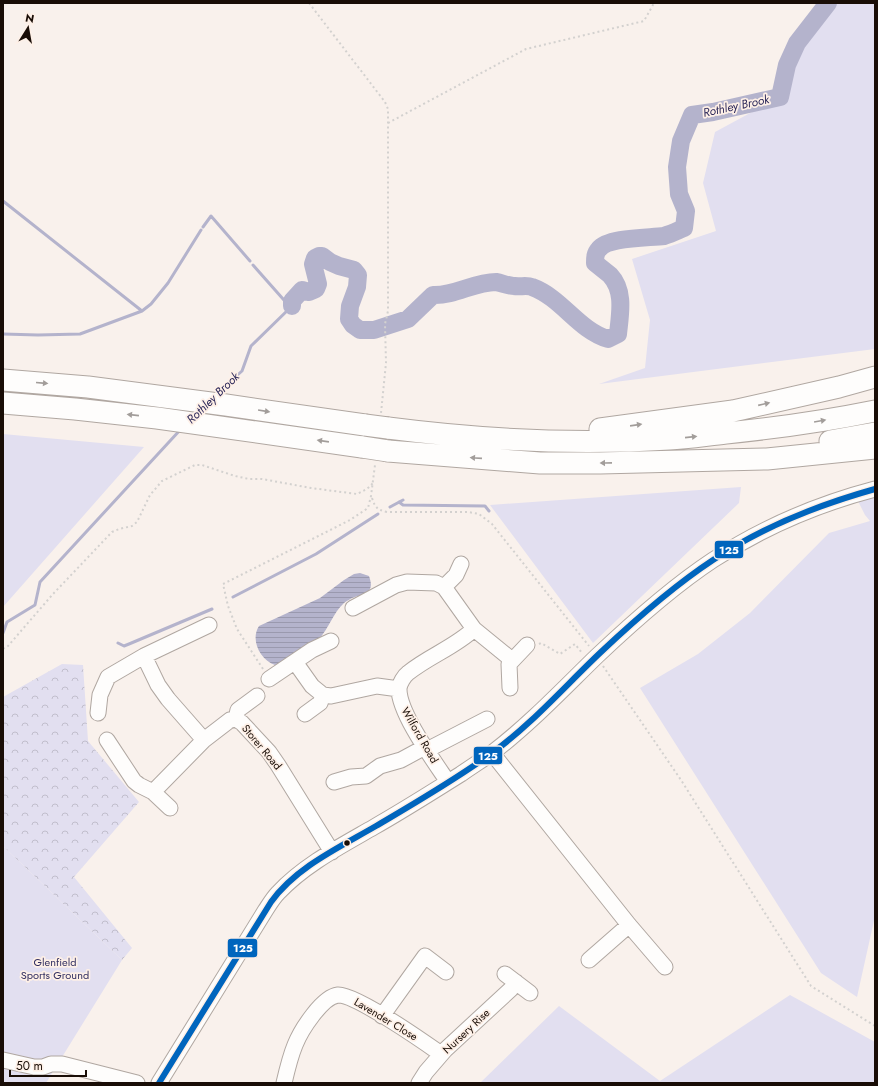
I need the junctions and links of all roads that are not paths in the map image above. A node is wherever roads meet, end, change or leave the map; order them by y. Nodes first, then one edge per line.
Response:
1 (875, 376) edge
2 (3, 380) edge
3 (3, 403) edge
4 (875, 412) edge
5 (415, 432) junction
6 (875, 433) edge
7 (875, 448) edge
8 (687, 460) junction
9 (875, 490) edge
10 (458, 570) dead end
11 (444, 587) junction
12 (353, 608) dead end
13 (209, 625) dead end
14 (474, 629) junction
15 (331, 641) dead end
16 (526, 646) road end
17 (144, 656) junction
18 (512, 660) junction
19 (295, 662) junction
20 (269, 679) road end
21 (510, 682) dead end
22 (399, 689) junction
23 (323, 695) junction
24 (257, 696) dead end
25 (98, 713) dead end
26 (305, 714) dead end
27 (236, 719) junction
28 (487, 719) dead end
29 (107, 740) dead end
30 (204, 740) junction
31 (426, 748) junction
32 (492, 753) junction
33 (334, 782) dead end
34 (448, 782) junction
35 (153, 792) junction
36 (170, 808) dead end
37 (332, 852) junction
38 (630, 925) junction
39 (589, 960) dead end
40 (665, 967) dead end
41 (446, 972) dead end
42 (530, 993) dead end
43 (382, 1016) junction
44 (441, 1054) junction
45 (3, 1060) edge
46 (165, 1081) edge
47 (137, 1083) edge
48 (284, 1083) edge
49 (419, 1083) edge

5 -> 1 highway
2 -> 5 highway
8 -> 3 highway
5 -> 4 highway
6 - 8 highway
7 - 8 highway
9 - 32 street
10 - 11 street
11 - 12 street
11 - 14 street
13 - 17 street
14 - 18 street
14 - 22 street
15 - 19 street
16 - 18 street
17 - 25 street
17 - 30 street
18 - 21 street
19 - 20 street
19 - 23 street
22 - 23 street
22 - 31 street, Wilford Road
23 - 26 street
24 - 27 street
27 - 30 street, Storer Road
27 - 37 street, Storer Road
28 - 31 street
29 - 35 street
30 - 35 street, Storer Road
31 - 33 street
31 - 34 street, Wilford Road
32 - 34 street
32 - 38 street
34 - 37 street
35 - 36 street
37 - 46 street
38 - 39 street
38 - 40 street
41 - 43 street
42 - 44 street, Nursery Rise
43 - 44 street, Lavender Close
43 - 48 street, Lavender Close
44 - 49 street, Nursery Rise
45 - 47 street

